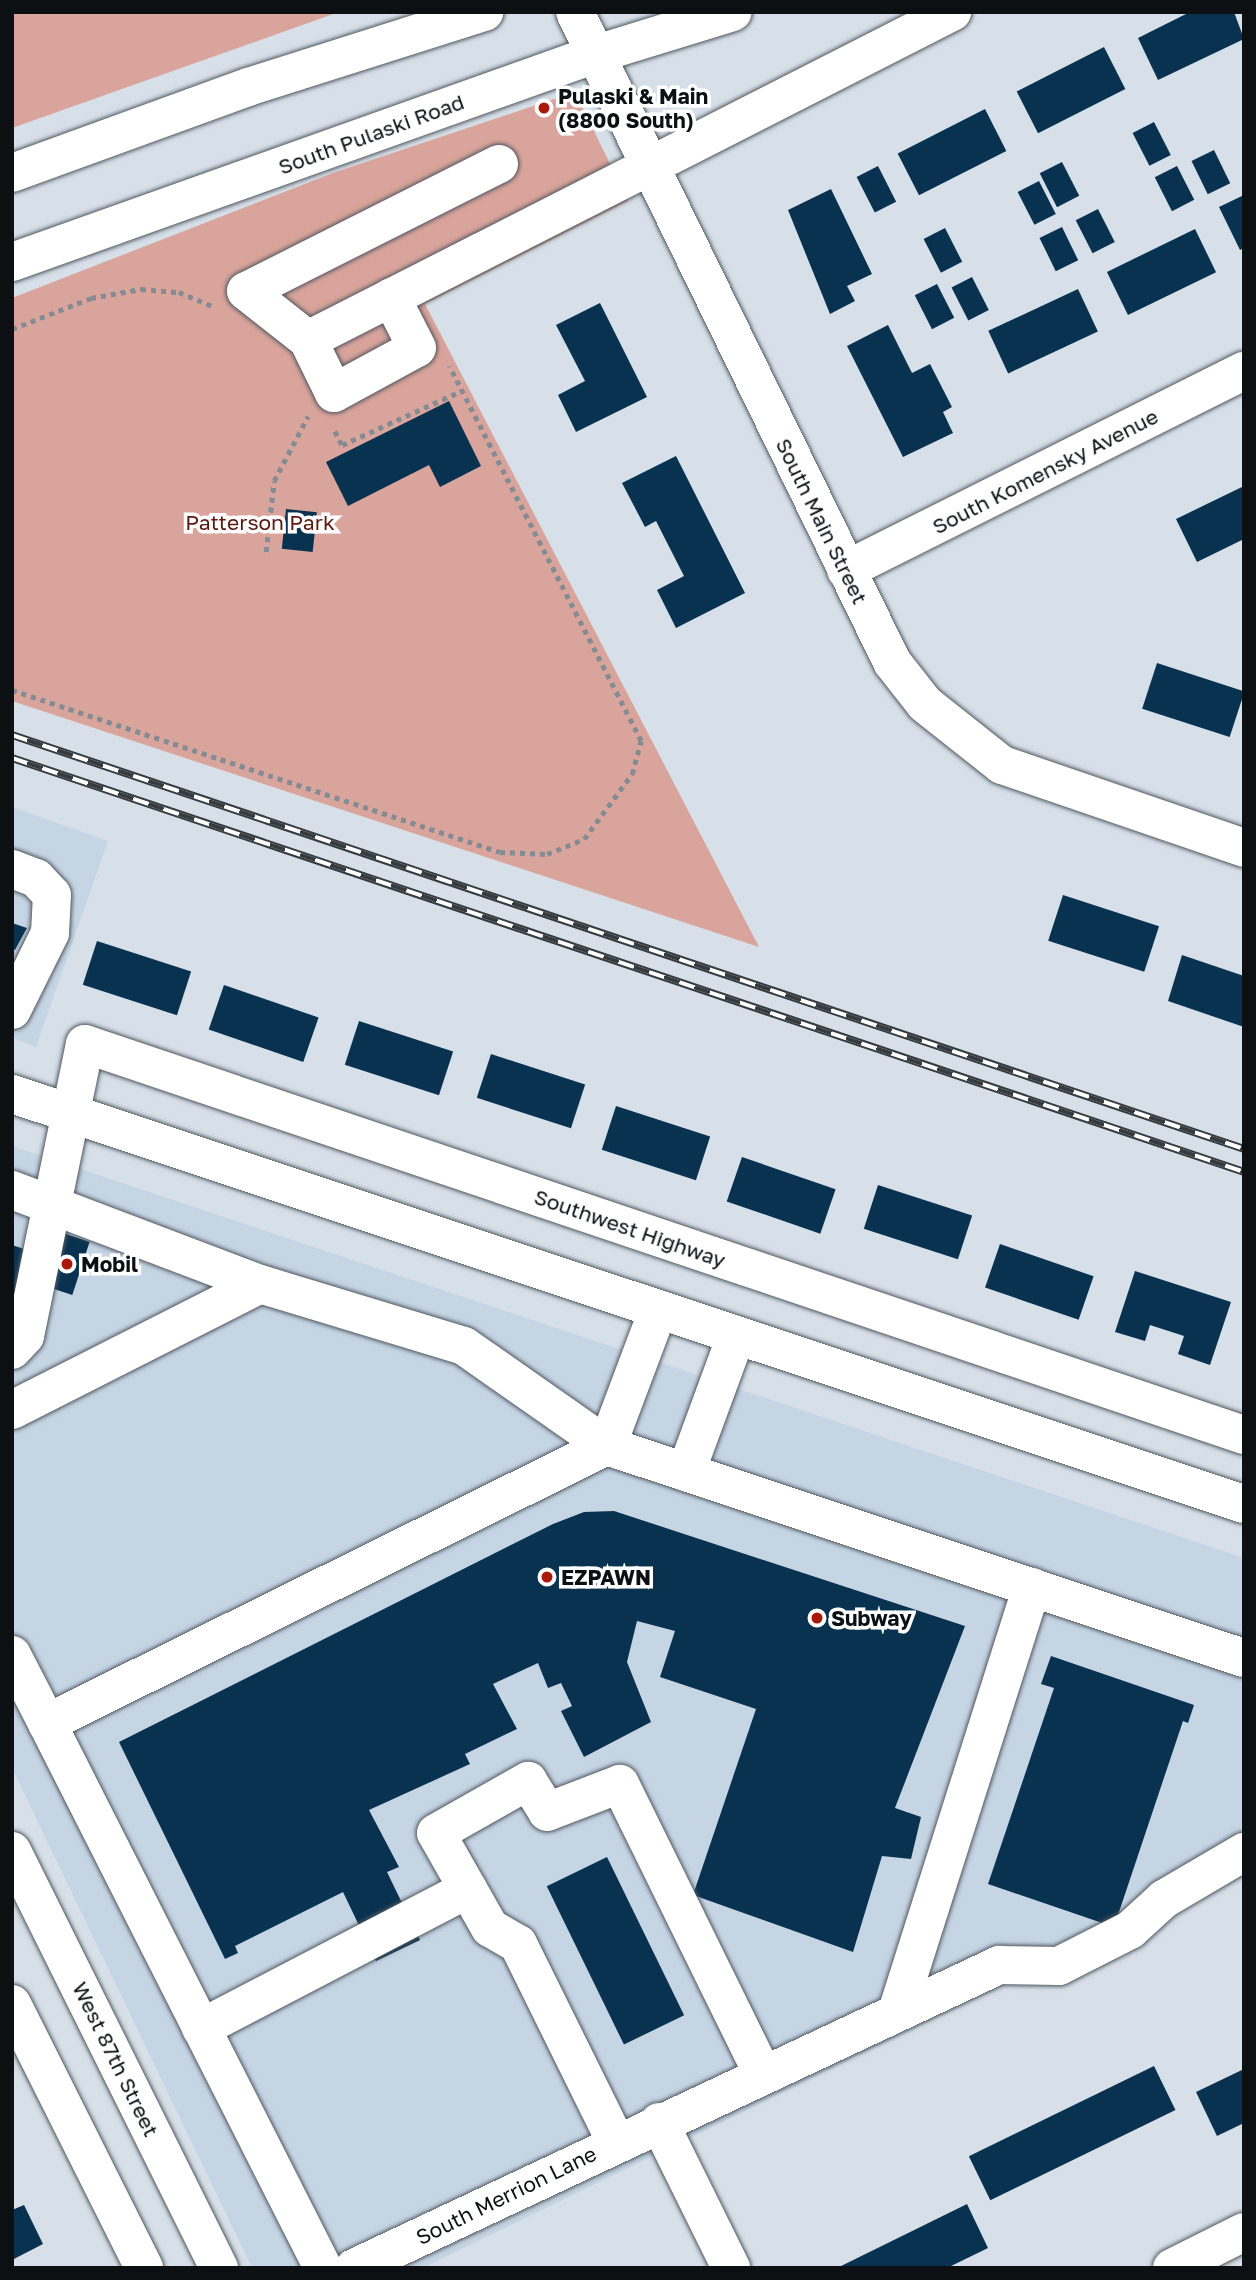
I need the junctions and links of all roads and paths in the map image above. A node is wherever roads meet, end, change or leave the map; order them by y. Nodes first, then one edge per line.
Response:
1 (484, 12) edge
2 (575, 12) edge
3 (733, 12) edge
4 (952, 12) edge
5 (593, 55) junction
6 (499, 164) dead end
7 (646, 165) junction
8 (12, 173) edge
9 (12, 262) edge
10 (391, 297) junction
11 (217, 309) dead end
12 (12, 329) edge
13 (308, 340) junction
14 (1244, 371) edge
15 (312, 406) dead end
16 (329, 420) dead end
17 (266, 552) dead end
18 (846, 570) junction
19 (12, 690) edge
20 (1244, 848) edge
21 (12, 869) edge
22 (15, 997) edge
23 (12, 1094) edge
24 (69, 1114) junction
25 (12, 1189) edge
26 (52, 1201) junction
27 (260, 1284) junction
28 (658, 1310) junction
29 (736, 1336) junction
30 (12, 1350) edge
31 (12, 1410) edge
32 (1244, 1435) edge
33 (607, 1446) junction
34 (686, 1472) junction
35 (1244, 1504) edge
36 (1032, 1587) junction
37 (12, 1655) edge
38 (1244, 1657) edge
39 (47, 1723) junction
40 (12, 1851) edge
41 (1244, 1852) edge
42 (468, 1889) junction
43 (12, 2004) edge
44 (897, 2012) junction
45 (201, 2028) junction
46 (763, 2074) junction
47 (659, 2122) junction
48 (616, 2142) junction
49 (1244, 2232) edge
50 (144, 2268) edge
51 (219, 2268) edge
52 (323, 2268) edge
53 (354, 2268) edge
54 (731, 2268) edge
55 (1172, 2268) edge

1 - 8 street
2 - 5 street, South Main Street
3 - 5 street, South Pulaski Road
4 - 7 street
5 - 7 street, South Main Street
5 - 9 street, South Pulaski Road
6 - 13 street
7 - 10 street
7 - 18 street, South Main Street
10 - 13 street
10 - 13 street
11 - 12 path
14 - 18 street, South Komensky Avenue
15 - 17 path
16 - 19 path
18 - 20 street, South Main Street
21 - 22 street
23 - 24 street
24 - 26 street
24 - 28 street
24 - 32 street, Southwest Highway
25 - 26 street
26 - 27 street
26 - 30 street
27 - 31 street
27 - 33 street
28 - 29 street
28 - 33 street
29 - 34 street
29 - 35 street
33 - 34 street
33 - 39 street
34 - 36 street
36 - 38 street
36 - 44 street
37 - 39 street
39 - 45 street
40 - 51 street, West 87th Street
41 - 44 street, South Merrion Lane
42 - 45 street
42 - 46 street
42 - 48 street
43 - 50 street
44 - 46 street, South Merrion Lane
45 - 52 street
46 - 47 street, South Merrion Lane
47 - 48 street, South Merrion Lane
47 - 54 street
48 - 53 street, South Merrion Lane
49 - 55 street

